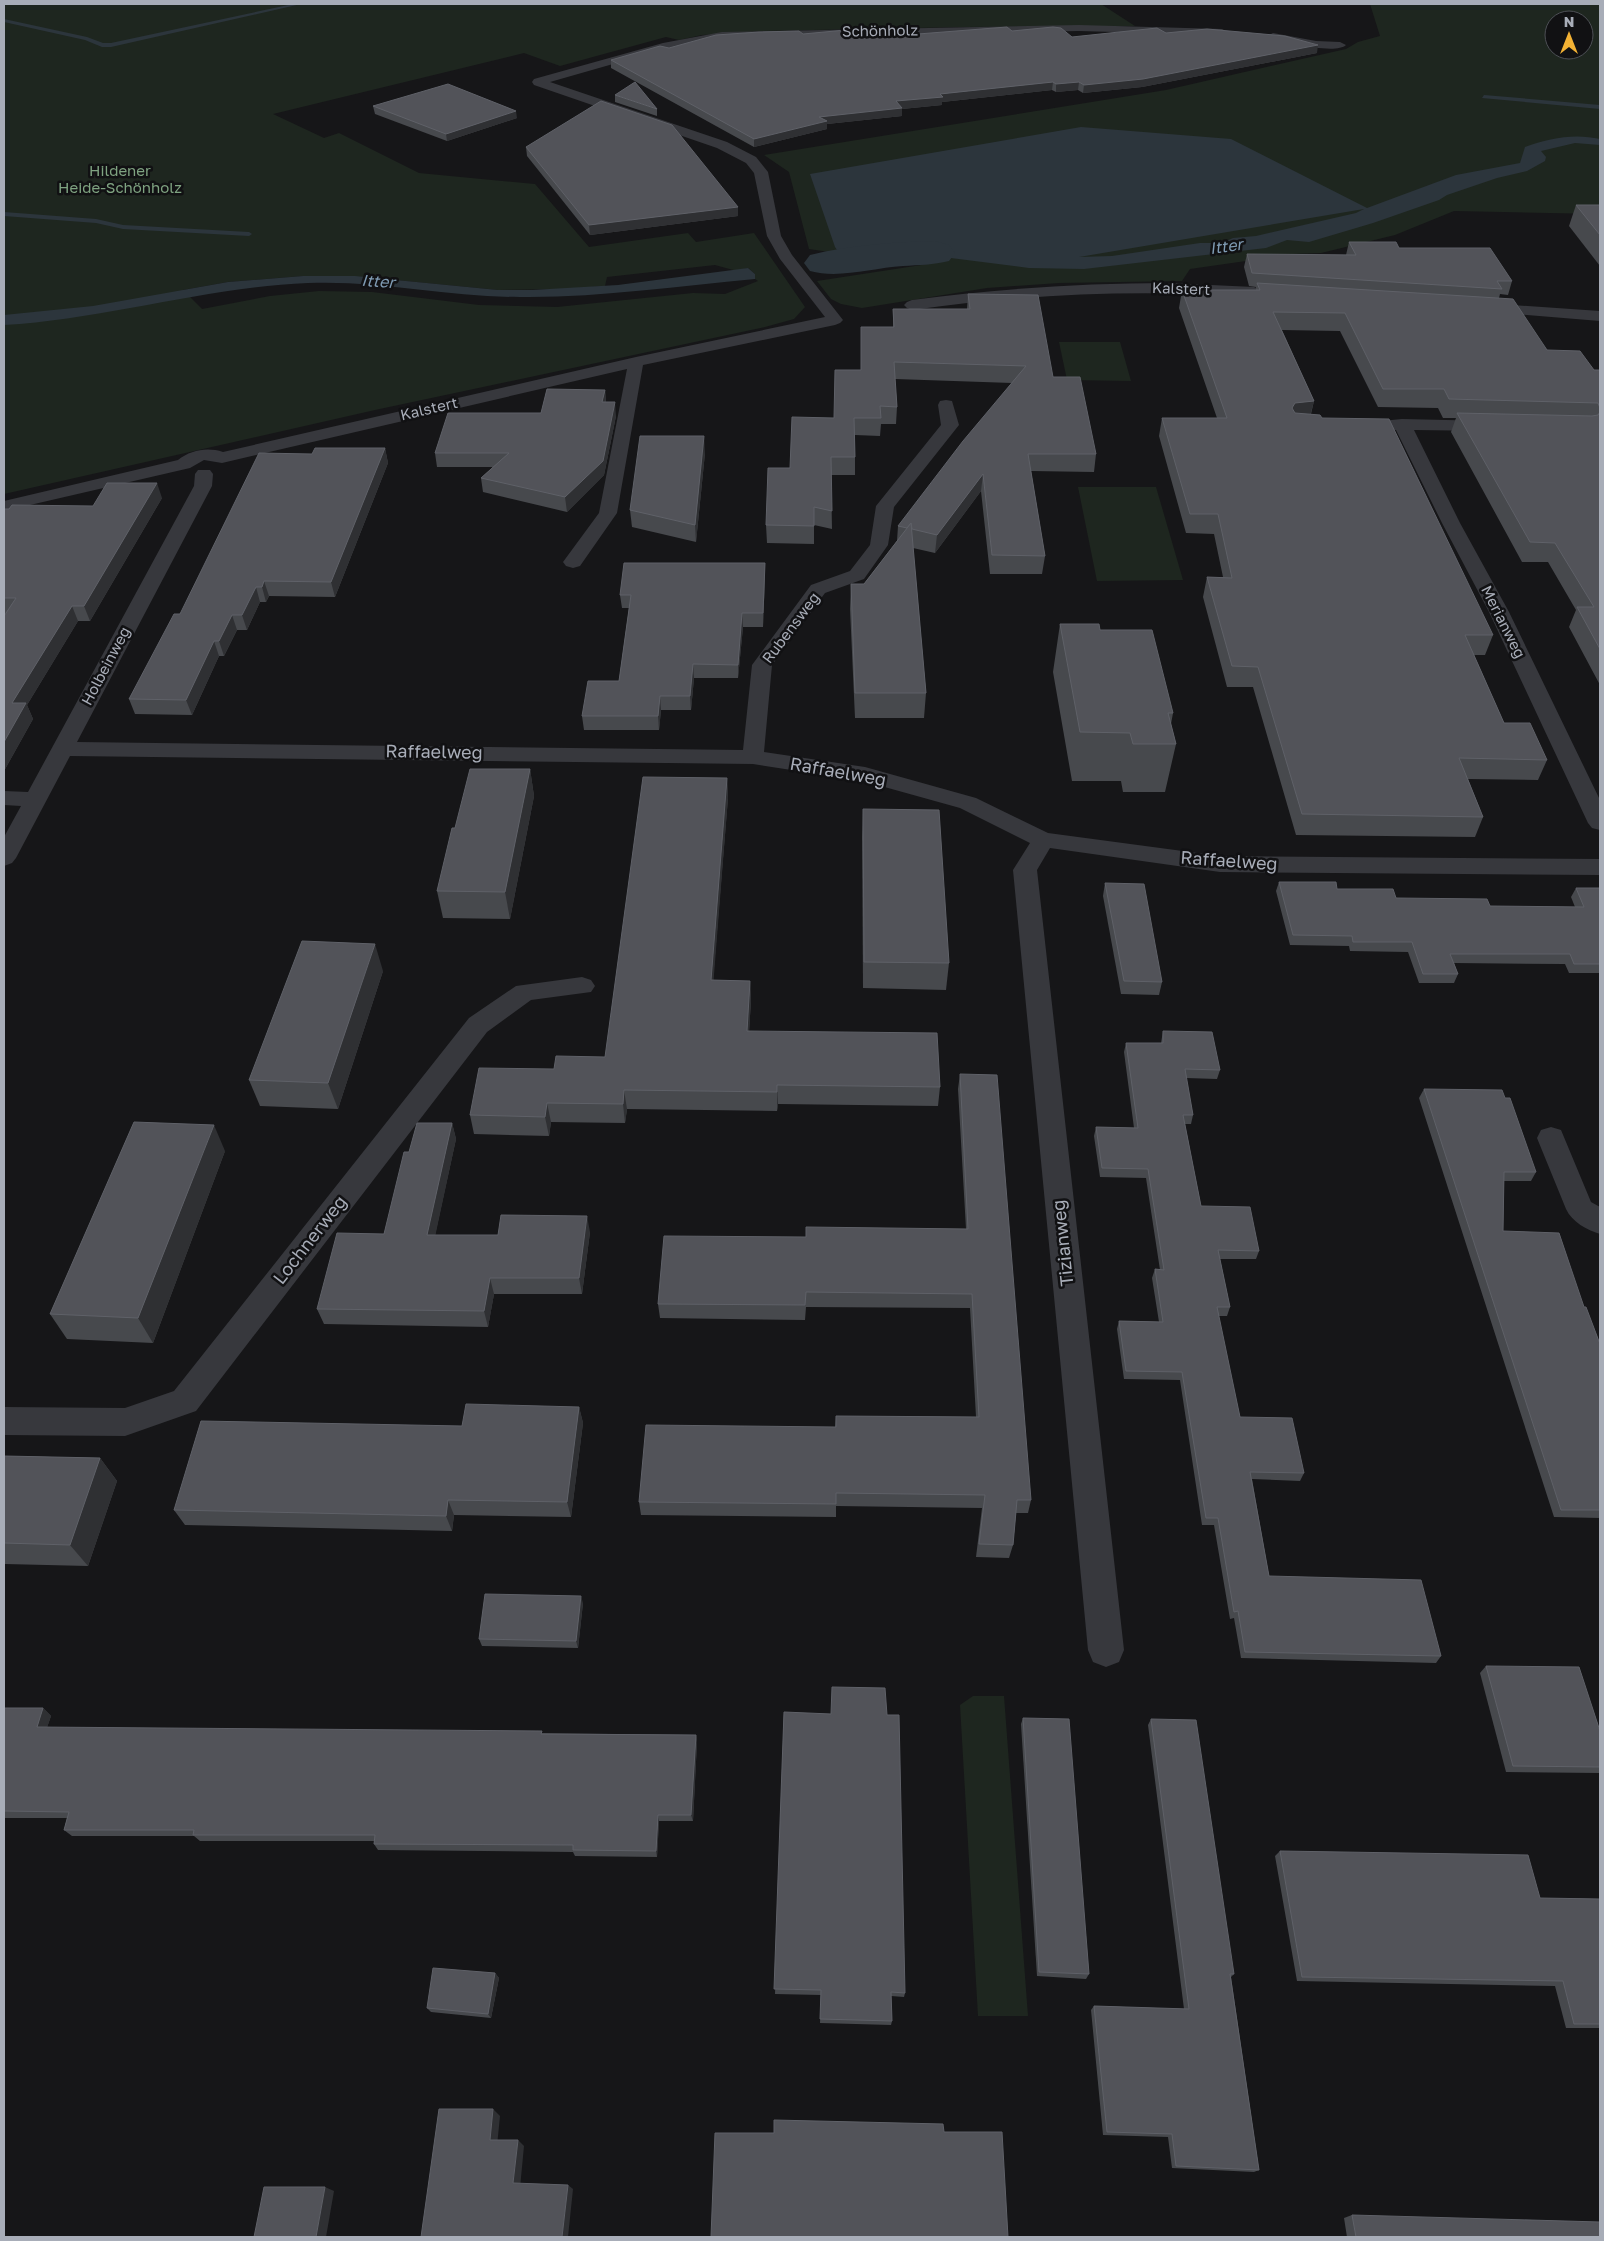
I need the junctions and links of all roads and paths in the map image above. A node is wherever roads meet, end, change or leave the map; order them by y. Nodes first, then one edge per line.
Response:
1 (1232, 33) edge
2 (1260, 35) edge
3 (1340, 45) dead end
4 (1266, 293) edge
5 (912, 305) dead end
6 (1468, 307) edge
7 (1600, 316) edge
8 (835, 320) joint
9 (636, 362) junction
10 (946, 405) dead end
11 (1402, 424) junction
12 (1374, 425) edge
13 (1507, 426) edge
14 (222, 458) junction
15 (184, 464) junction
16 (204, 474) junction
17 (4, 506) edge
18 (573, 562) dead end
19 (62, 749) junction
20 (753, 757) junction
21 (4, 798) edge
22 (35, 799) junction
23 (1600, 823) edge
24 (1043, 840) junction
25 (4, 858) edge
26 (1600, 867) edge
27 (582, 986) dead end
28 (1550, 1138) dead end
29 (1600, 1222) edge
30 (4, 1422) edge
31 (1106, 1650) dead end

1 - 8 street, Schönholz
2 - 3 street
4 - 5 street, Kalstert
6 - 7 street
8 - 9 street, Kalstert
9 - 14 street, Kalstert
9 - 18 street
10 - 20 street, Rubensweg
11 - 12 street
11 - 13 street
11 - 23 street, Merianweg
14 - 15 street, Kalstert
14 - 16 street
15 - 16 street
15 - 17 street, Kalstert
16 - 19 street, Holbeinweg
19 - 20 street, Raffaelweg
19 - 22 street, Holbeinweg
20 - 24 street, Raffaelweg
21 - 22 street
22 - 25 street, Holbeinweg
24 - 26 street, Raffaelweg
24 - 31 street, Tizianweg
27 - 30 street, Lochnerweg
28 - 29 street

